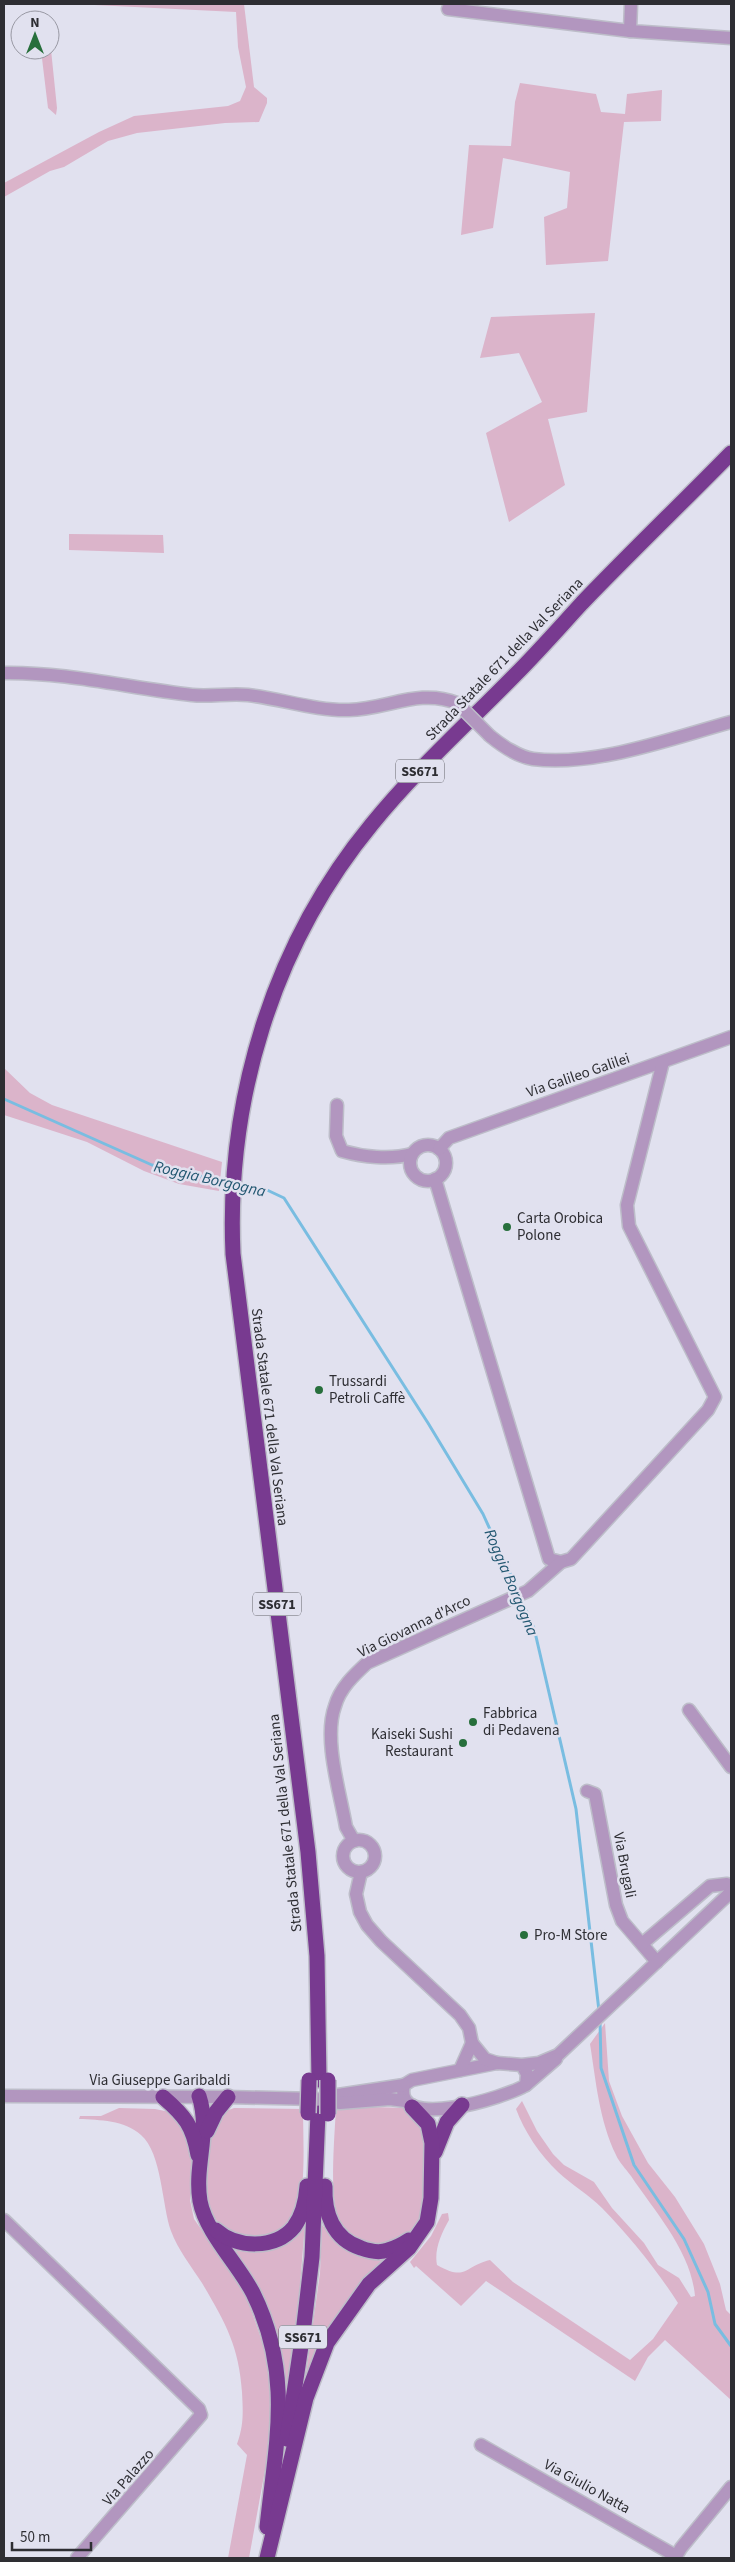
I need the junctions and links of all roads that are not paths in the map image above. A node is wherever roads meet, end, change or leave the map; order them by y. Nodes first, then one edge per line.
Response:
1 (630, 4) edge
2 (448, 9) dead end
3 (630, 31) junction
4 (731, 38) edge
5 (731, 453) edge
6 (4, 673) edge
7 (731, 722) edge
8 (731, 1037) edge
9 (663, 1062) junction
10 (337, 1105) dead end
11 (439, 1149) junction
12 (412, 1154) junction
13 (435, 1178) junction
14 (561, 1562) junction
15 (688, 1710) dead end
16 (731, 1767) edge
17 (587, 1791) dead end
18 (354, 1841) junction
19 (361, 1872) junction
20 (731, 1891) edge
21 (642, 1944) junction
22 (658, 1962) junction
23 (472, 2043) junction
24 (558, 2055) junction
25 (497, 2063) junction
26 (522, 2065) junction
27 (460, 2070) junction
28 (404, 2085) junction
29 (526, 2085) junction
30 (4, 2096) edge
31 (199, 2096) junction
32 (163, 2097) junction
33 (228, 2097) junction
34 (408, 2104) junction
35 (462, 2105) junction
36 (317, 2109) junction
37 (191, 2125) junction
38 (205, 2135) junction
39 (433, 2161) junction
40 (200, 2169) junction
41 (4, 2220) edge
42 (209, 2224) junction
43 (417, 2236) junction
44 (481, 2446) dead end
45 (731, 2487) edge
46 (676, 2557) edge
47 (77, 2558) edge
48 (265, 2558) edge

1 - 3 street
2 - 3 street
3 - 4 street
5 - 36 highway, Strada Statale 671 della Val Seriana / SS671
6 - 7 street, bridge
8 - 9 street, Via Galileo Galilei
9 - 11 street, Via Galileo Galilei
9 - 14 street, Via Giovanna d'Arco
10 - 12 street
11 - 12 street
11 - 13 street
12 - 13 street
13 - 14 street
14 - 18 street, Via Giovanna d'Arco
15 - 16 street
17 - 21 street, Via Brugali
18 - 19 street
18 - 19 street
19 - 23 street
20 - 21 street
20 - 22 street
21 - 22 street, Via Brugali
22 - 24 street, Via Giuseppe Garibaldi
23 - 25 street
23 - 27 street
24 - 26 street, Via Giuseppe Garibaldi
24 - 29 street, Via Giuseppe Garibaldi
25 - 26 street, Via Giuseppe Garibaldi
25 - 27 street, Via Giuseppe Garibaldi
26 - 29 street
27 - 28 street, Via Giuseppe Garibaldi
28 - 34 street
28 - 36 street, Via Giuseppe Garibaldi
29 - 35 street, Via Giuseppe Garibaldi
30 - 32 street, Via Giuseppe Garibaldi
31 - 32 street, Via Giuseppe Garibaldi
31 - 33 street, Via Giuseppe Garibaldi
31 - 37 highway
31 - 38 highway
32 - 37 highway
33 - 36 street, Via Giuseppe Garibaldi
33 - 38 highway
34 - 35 street, Via Giuseppe Garibaldi
34 - 36 street, Via Giuseppe Garibaldi
34 - 39 highway
35 - 39 highway
36 - 42 highway
36 - 43 highway
36 - 48 highway, Strada Statale 671 della Val Seriana / SS671
37 - 40 highway
38 - 40 highway
39 - 43 highway
40 - 42 highway
41 - 47 street, Via Palazzo
42 - 48 highway
43 - 48 highway
44 - 46 street, Via Giulio Natta
45 - 46 street

